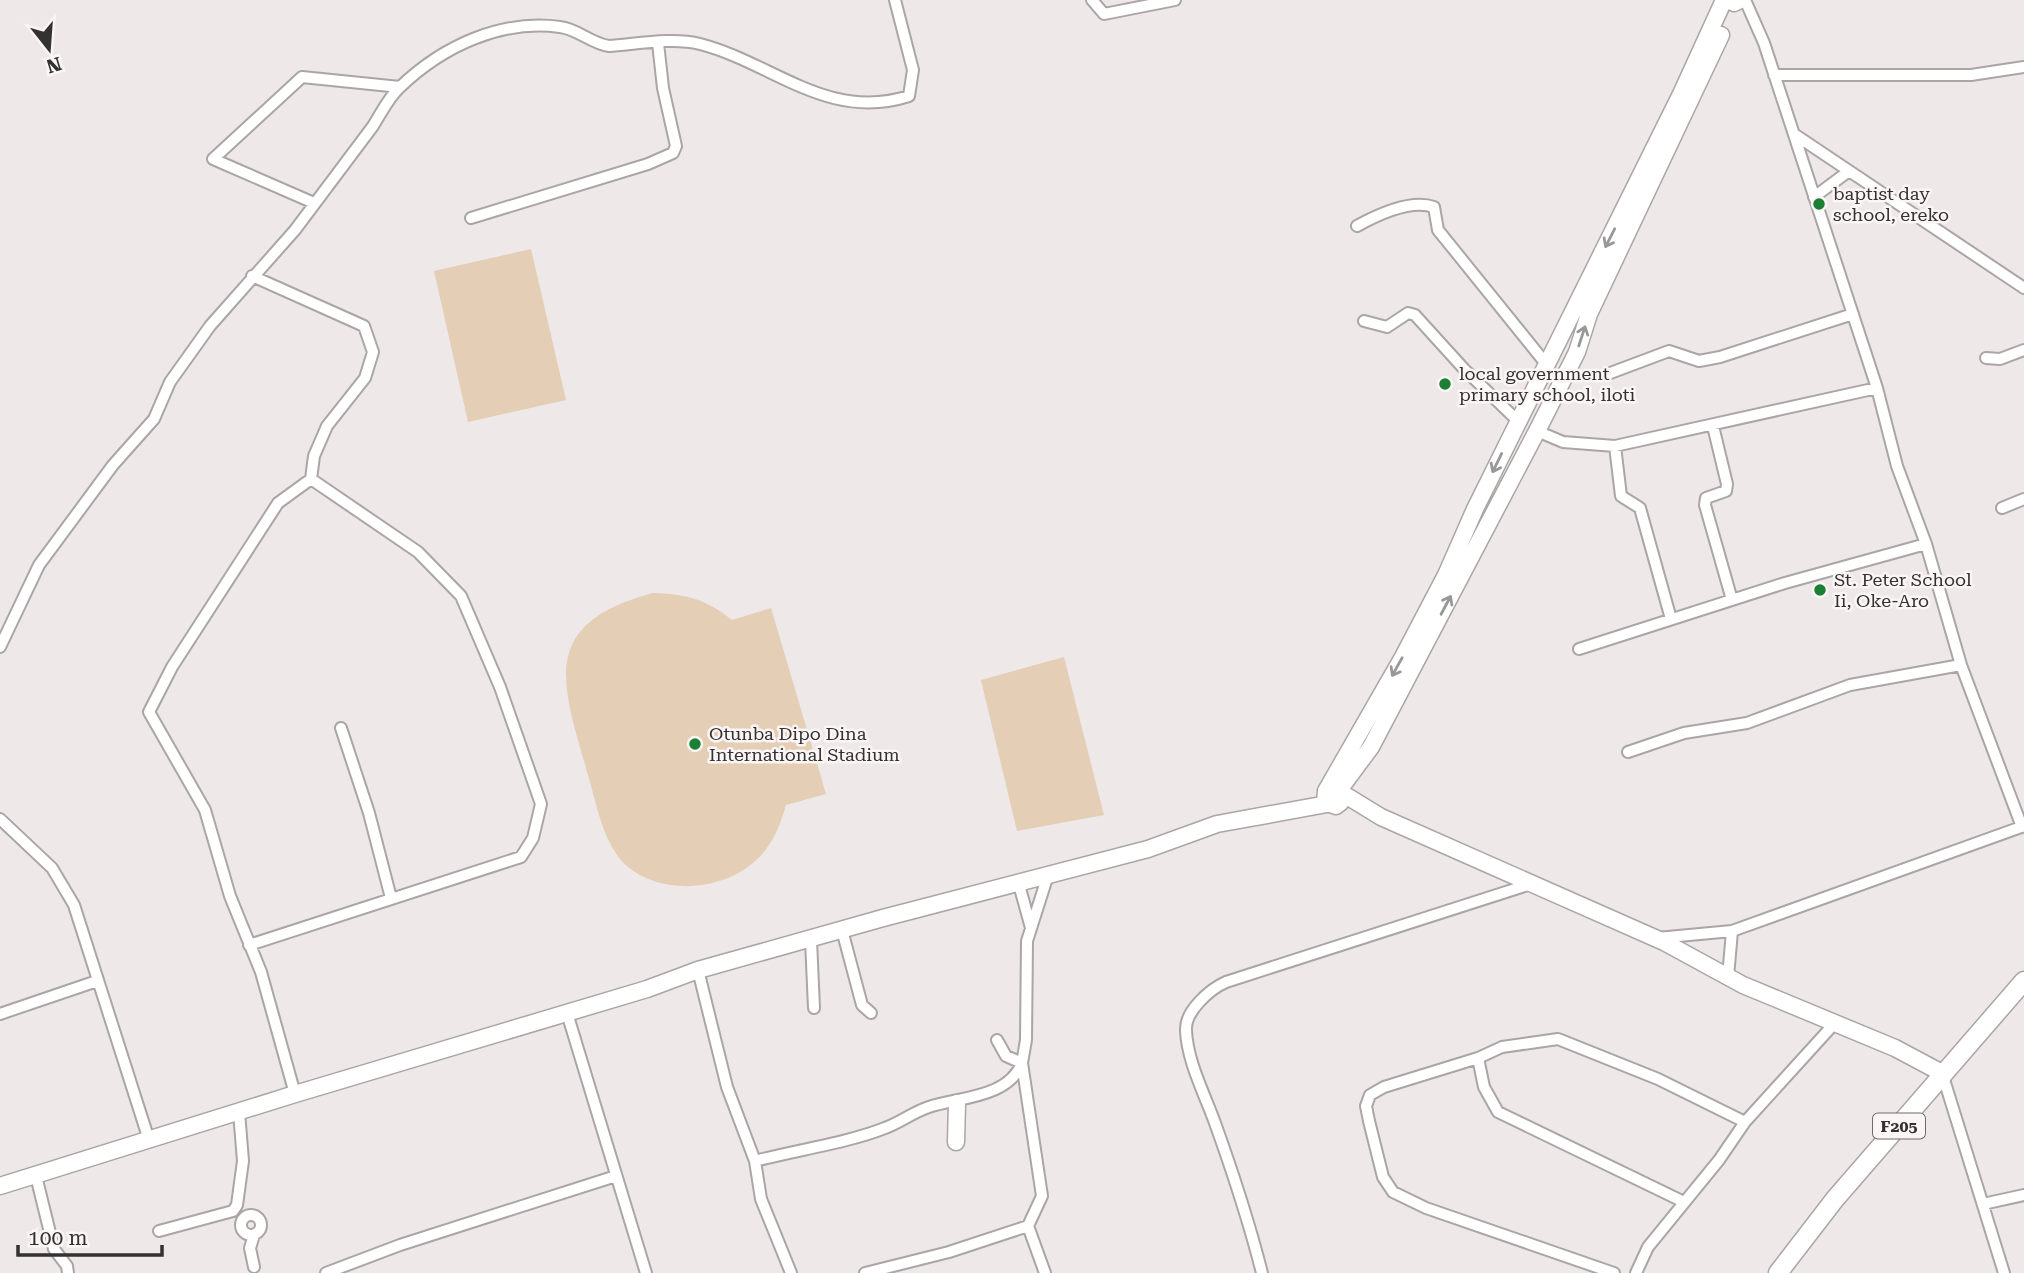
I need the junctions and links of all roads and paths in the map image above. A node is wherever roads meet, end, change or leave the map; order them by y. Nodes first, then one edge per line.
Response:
1 (895, 0) edge
2 (1093, 0) edge
3 (1175, 0) edge
4 (1734, 0) edge
5 (658, 43) junction
6 (2024, 67) edge
7 (1774, 75) junction
8 (400, 87) junction
9 (1794, 134) junction
10 (1849, 171) junction
11 (1814, 197) junction
12 (314, 203) junction
13 (471, 218) dead end
14 (1357, 226) dead end
15 (252, 276) junction
16 (2024, 288) edge
17 (1853, 314) junction
18 (1364, 321) dead end
19 (2024, 350) edge
20 (1986, 358) dead end
21 (1547, 365) junction
22 (1605, 375) dead end
23 (1877, 388) junction
24 (1519, 422) junction
25 (1713, 426) junction
26 (1537, 431) junction
27 (1615, 446) junction
28 (311, 479) junction
29 (2024, 499) edge
30 (2002, 508) dead end
31 (1926, 544) junction
32 (1732, 600) junction
33 (1671, 619) junction
34 (0, 648) edge
35 (1578, 649) dead end
36 (1961, 666) junction
37 (341, 728) dead end
38 (1629, 752) dead end
39 (1334, 797) junction
40 (0, 820) edge
41 (2023, 827) edge
42 (1048, 874) junction
43 (1018, 881) junction
44 (1531, 884) junction
45 (391, 898) junction
46 (1031, 928) junction
47 (842, 930) junction
48 (1732, 931) junction
49 (1652, 939) junction
50 (811, 940) junction
51 (249, 945) junction
52 (698, 970) junction
53 (1728, 977) junction
54 (97, 981) junction
55 (2024, 981) edge
56 (814, 1008) dead end
57 (567, 1013) junction
58 (870, 1013) dead end
59 (0, 1014) edge
60 (1834, 1024) junction
61 (997, 1040) dead end
62 (1478, 1058) junction
63 (1022, 1063) junction
64 (1942, 1073) junction
65 (295, 1094) junction
66 (957, 1102) junction
67 (239, 1112) junction
68 (1745, 1122) junction
69 (149, 1140) junction
70 (956, 1142) dead end
71 (755, 1161) junction
72 (36, 1176) junction
73 (617, 1176) junction
74 (0, 1186) edge
75 (2024, 1195) edge
76 (1684, 1202) junction
77 (1983, 1204) junction
78 (233, 1211) junction
79 (1028, 1226) junction
80 (159, 1231) dead end
81 (254, 1267) dead end
82 (333, 1272) edge
83 (68, 1273) edge
84 (646, 1273) edge
85 (791, 1273) edge
86 (865, 1273) edge
87 (1045, 1273) edge
88 (1262, 1273) edge
89 (1614, 1273) edge
90 (1636, 1273) edge
91 (1778, 1273) edge
92 (2004, 1273) edge

1 - 5 street
2 - 3 street
4 - 7 street
4 -> 21 street
26 -> 4 street
5 - 8 street
5 - 13 street
6 - 7 street
7 - 9 street
8 - 12 street
8 - 12 street
9 - 10 street
9 - 11 street
10 - 11 street
10 - 16 street
11 - 17 street
12 - 15 street
14 - 21 street
15 - 28 street
15 - 34 street
17 - 22 street
17 - 23 street
18 - 24 street
19 - 20 street
21 - 24 street
23 - 25 street
23 - 31 street
24 -> 39 street
25 - 27 street
25 - 32 street
26 - 27 street
39 -> 26 street
27 - 33 street
28 - 45 street
28 - 51 street
29 - 30 street
31 - 32 street
31 - 36 street
32 - 33 street
33 - 35 street
36 - 38 street
36 - 41 street
37 - 45 street
39 - 42 street
39 - 44 street
40 - 54 street
41 - 48 street
42 - 43 street
42 - 46 street
43 - 46 street
43 - 47 street
44 - 49 street
44 - 88 street
45 - 51 street
46 - 63 street
47 - 50 street
47 - 58 street
48 - 49 street
48 - 53 street
49 - 53 street
50 - 52 street
50 - 56 street
51 - 65 street
52 - 57 street
52 - 71 street
53 - 60 street
54 - 59 street
54 - 69 street
55 - 64 main road, F205
57 - 65 street
57 - 73 street
60 - 64 street
60 - 68 street
61 - 63 street
62 - 68 street
62 - 76 street
62 - 89 street
63 - 66 street
63 - 79 street
64 - 77 street
64 - 91 main road, F205
65 - 67 street
66 - 70 street
66 - 71 street
67 - 69 street
67 - 78 street
68 - 76 street
69 - 72 street
71 - 85 street
72 - 74 street
72 - 83 street
73 - 82 street
73 - 84 street
75 - 77 street
76 - 90 street
77 - 92 street
78 - 80 street
78 - 81 street
79 - 86 street
79 - 87 street

